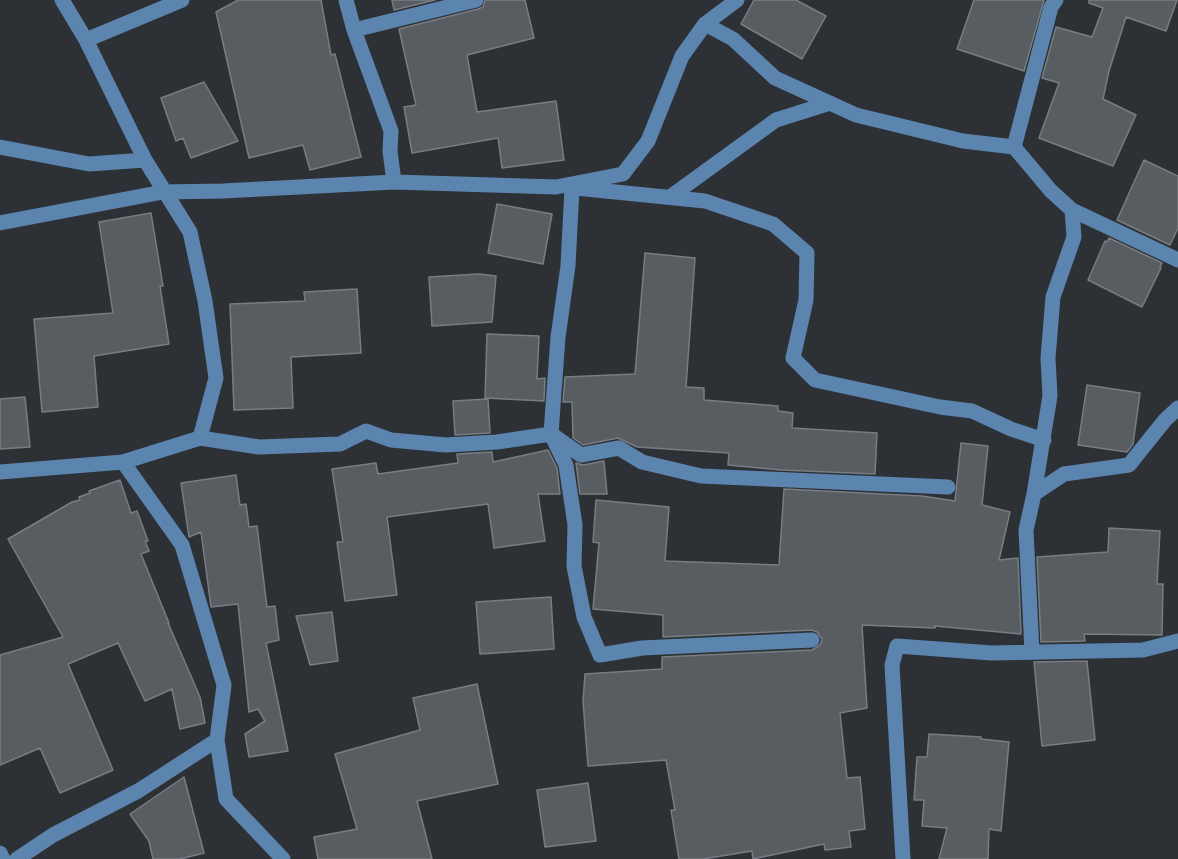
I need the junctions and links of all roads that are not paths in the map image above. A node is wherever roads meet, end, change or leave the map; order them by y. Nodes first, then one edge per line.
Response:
1 (62, 0) edge
2 (182, 0) edge
3 (346, 0) edge
4 (476, 0) edge
5 (737, 0) edge
6 (1056, 0) edge
7 (705, 24) junction
8 (354, 30) junction
9 (86, 40) junction
10 (830, 103) junction
11 (0, 147) edge
12 (1014, 147) junction
13 (145, 160) junction
14 (394, 182) junction
15 (564, 187) junction
16 (163, 192) junction
17 (670, 197) junction
18 (1072, 210) junction
19 (0, 223) edge
20 (1178, 260) edge
21 (1178, 408) edge
22 (551, 434) junction
23 (200, 438) junction
24 (1044, 440) junction
25 (123, 462) junction
26 (0, 472) edge
27 (948, 487) dead end
28 (1034, 494) junction
29 (812, 640) dead end
30 (1178, 642) edge
31 (1032, 652) junction
32 (217, 740) junction
33 (0, 852) edge
34 (3, 859) edge
35 (17, 859) edge
36 (283, 859) edge
37 (901, 859) edge

1 - 9 street
2 - 9 street
3 - 8 street
4 - 8 street
5 - 7 street
6 - 12 street
7 - 10 street
7 - 15 street
8 - 14 street
9 - 13 street
10 - 12 street
10 - 17 street
11 - 13 street
12 - 18 street
13 - 16 street
14 - 15 street
14 - 16 street
15 - 17 street
15 - 22 street
16 - 19 street
16 - 23 street
17 - 24 street
18 - 20 street
18 - 24 street
21 - 28 street
22 - 23 street
22 - 27 street
22 - 29 street
23 - 25 street
24 - 28 street
25 - 26 street
25 - 32 street
28 - 31 street
30 - 31 street
31 - 37 street
32 - 35 street
32 - 36 street
33 - 34 street

